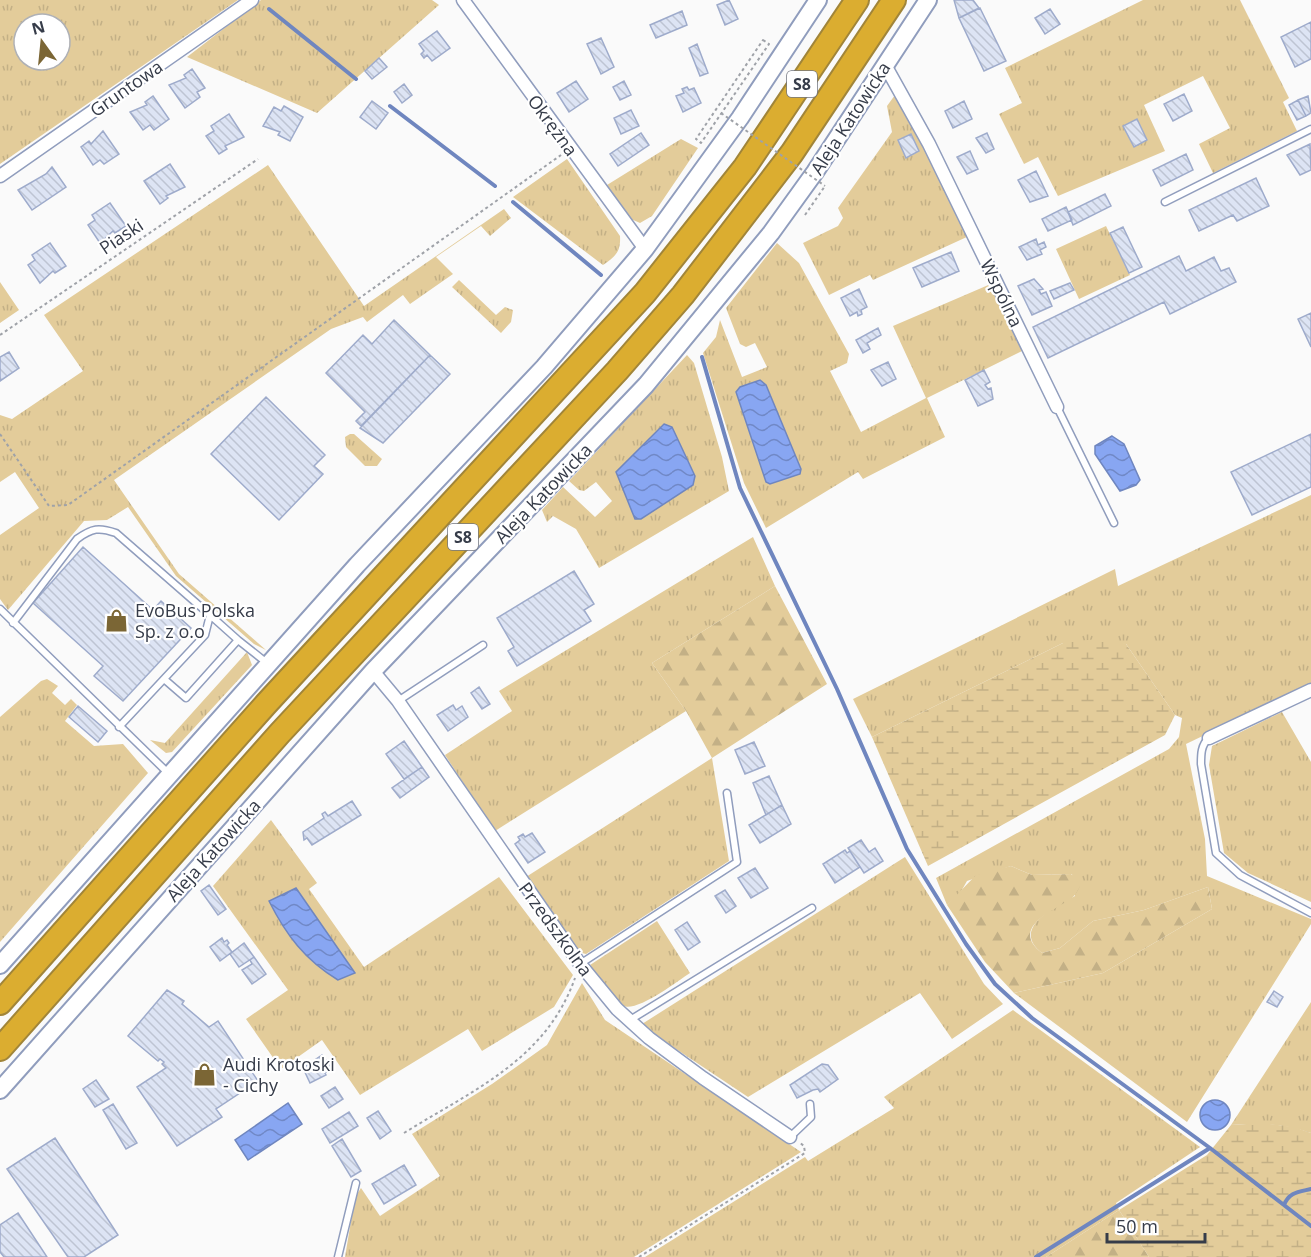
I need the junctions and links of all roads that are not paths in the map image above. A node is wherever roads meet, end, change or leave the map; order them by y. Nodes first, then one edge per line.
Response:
1 (252, 0) edge
2 (463, 0) edge
3 (818, 0) edge
4 (857, 0) edge
5 (894, 0) edge
6 (927, 0) edge
7 (885, 65) junction
8 (1311, 129) edge
9 (0, 176) edge
10 (1165, 202) dead end
11 (645, 249) junction
12 (1057, 407) joint
13 (1114, 523) dead end
14 (0, 609) edge
15 (210, 615) junction
16 (13, 623) junction
17 (238, 640) junction
18 (483, 645) dead end
19 (268, 663) junction
20 (373, 671) junction
21 (164, 679) junction
22 (1311, 690) edge
23 (398, 701) junction
24 (119, 727) junction
25 (1209, 738) joint
26 (169, 774) junction
27 (727, 793) dead end
28 (812, 908) dead end
29 (1311, 913) edge
30 (0, 964) edge
31 (580, 964) junction
32 (0, 1003) edge
33 (630, 1020) junction
34 (0, 1049) edge
35 (0, 1090) edge
36 (810, 1104) dead end
37 (790, 1137) joint
38 (356, 1183) dead end
39 (338, 1257) edge

1 - 9 street, Gruntowa
2 - 11 street, Okrężna
3 - 11 street
4 - 32 highway, S8
5 - 34 highway, S8
6 - 7 street, Aleja Katowicka
7 - 12 street, Wspólna
7 - 20 street, Aleja Katowicka
8 - 10 lane
11 - 19 street
12 - 13 lane, Wspólna
14 - 16 lane
15 - 16 lane
15 - 17 lane
15 - 21 lane
16 - 24 lane
17 - 19 lane
17 - 21 lane
18 - 23 lane
19 - 26 street
20 - 23 street, Przedszkolna
20 - 35 street, Aleja Katowicka
21 - 24 lane
22 - 25 street
23 - 31 street, Przedszkolna
24 - 26 lane
25 - 29 lane
26 - 30 street
27 - 31 lane
28 - 33 lane
31 - 33 street, Przedszkolna
33 - 37 street, Przedszkolna
36 - 37 lane
38 - 39 lane

